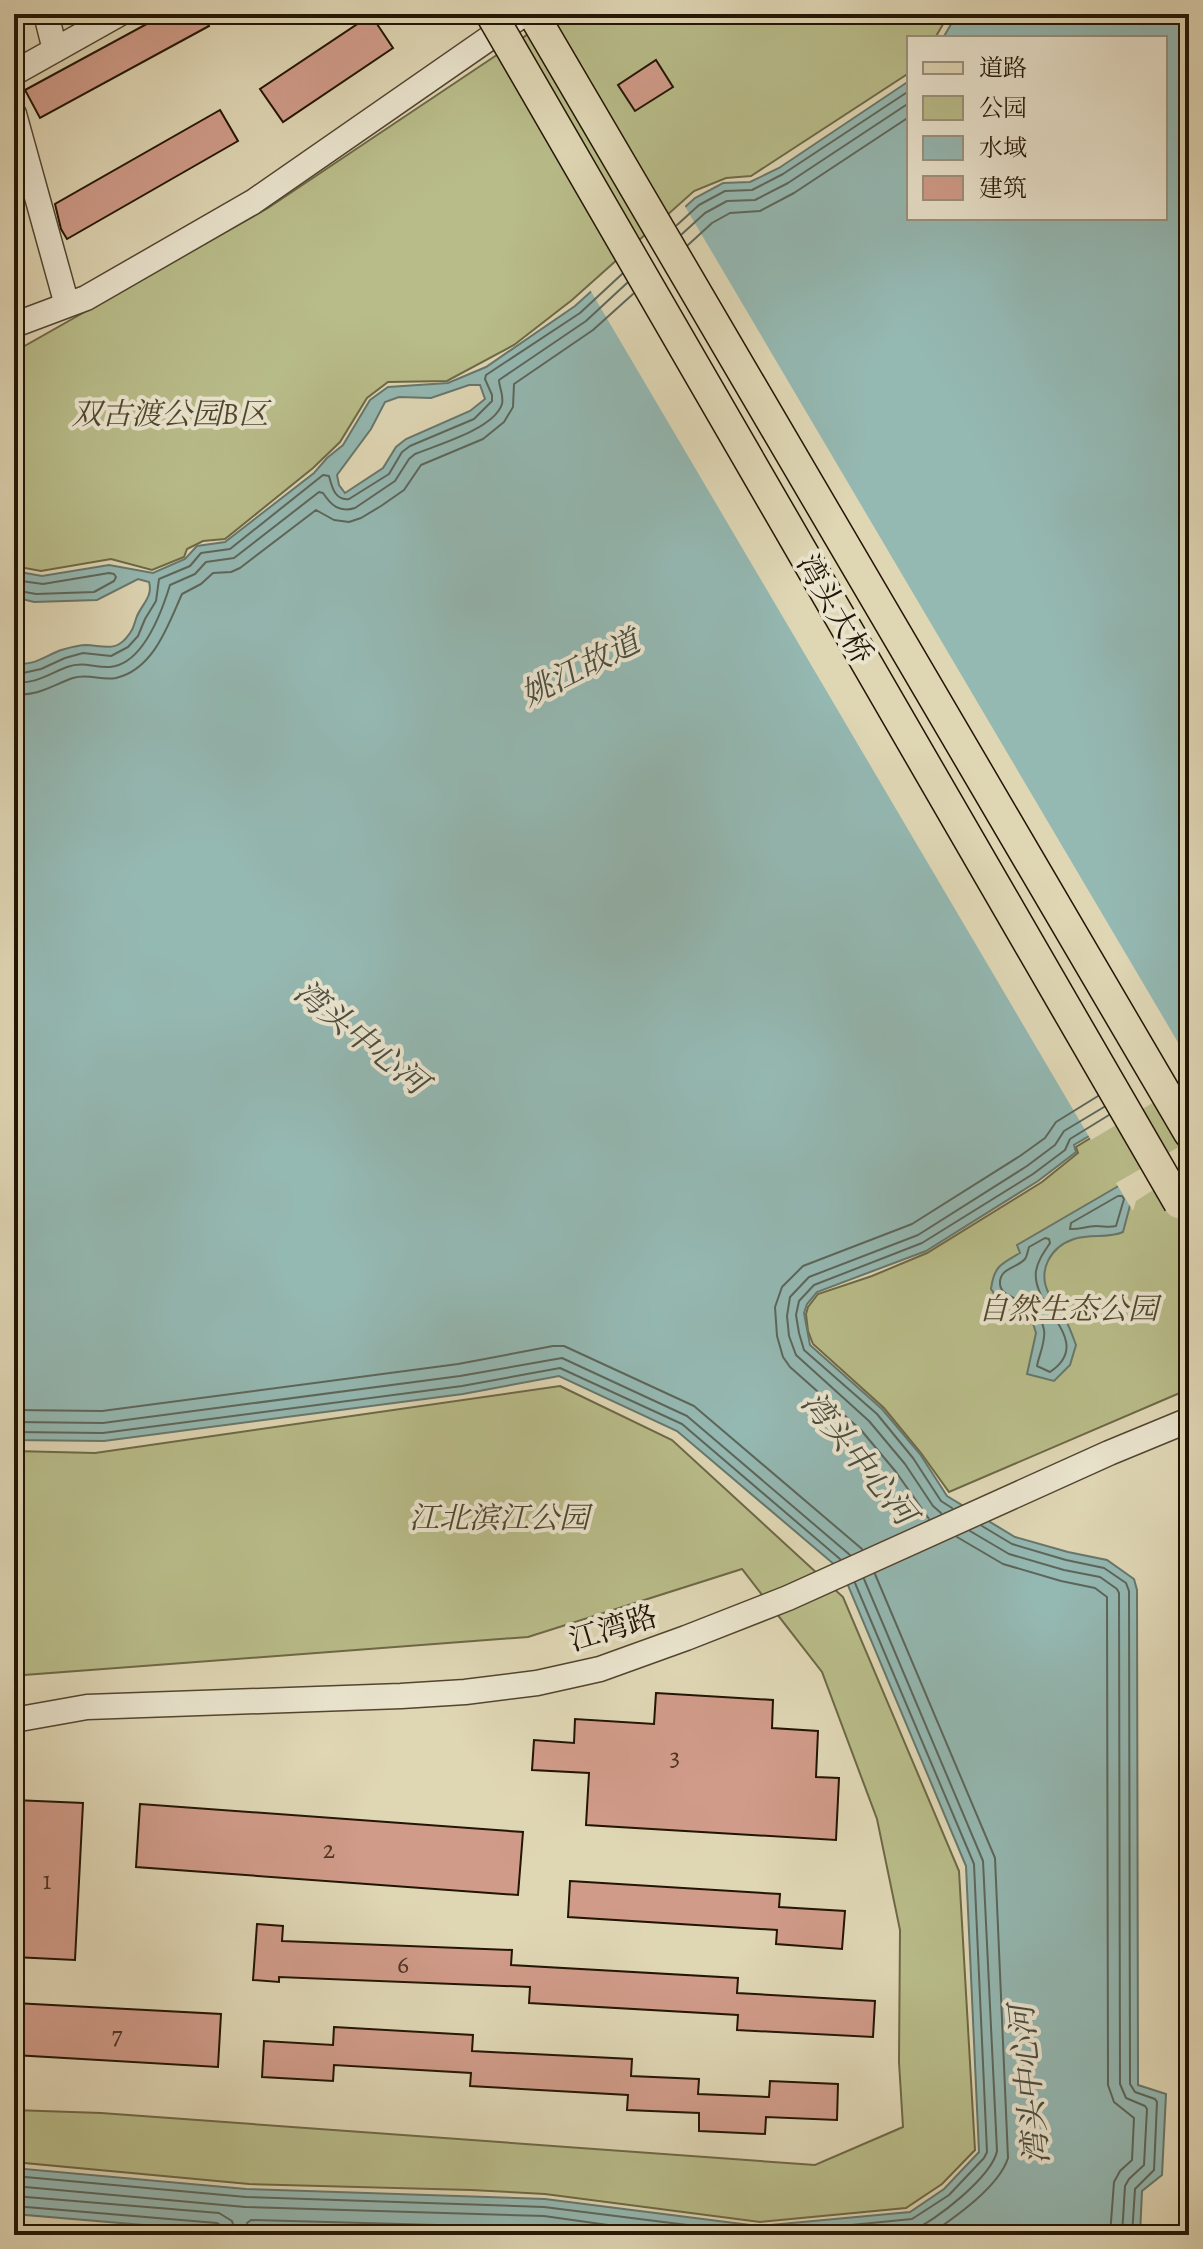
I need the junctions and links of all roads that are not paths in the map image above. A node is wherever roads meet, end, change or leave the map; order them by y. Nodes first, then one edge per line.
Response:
1 (46, 14) edge
2 (119, 14) edge
3 (491, 14) edge
4 (524, 14) edge
5 (533, 14) edge
6 (55, 50) junction
7 (14, 73) edge
8 (14, 114) edge
9 (67, 305) junction
10 (14, 325) edge
11 (1189, 1133) edge
12 (1184, 1212) edge
13 (1189, 1420) edge
14 (14, 1720) edge

1 - 6 street
2 - 6 street
3 - 12 main road, 湾头大桥, bridge
4 - 9 street
5 - 11 main road, 湾头大桥
6 - 7 street
8 - 9 street
9 - 10 street
13 - 14 street, 江湾路

